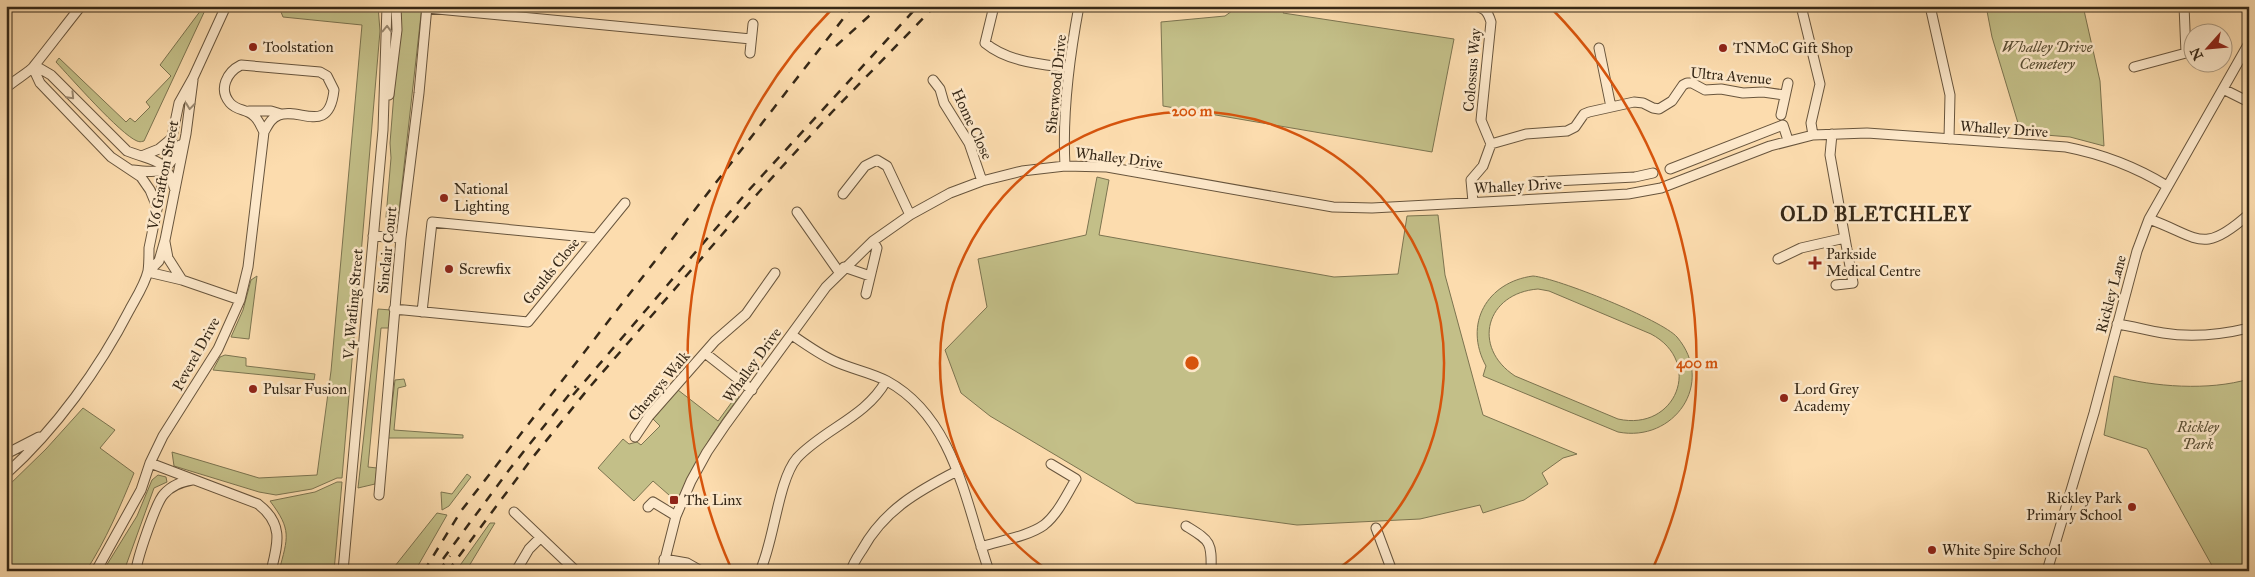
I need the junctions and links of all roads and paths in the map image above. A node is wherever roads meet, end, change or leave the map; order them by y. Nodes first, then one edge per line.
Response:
1 (81, 6) edge
2 (226, 6) edge
3 (387, 6) edge
4 (396, 6) edge
5 (994, 6) edge
6 (1079, 6) edge
7 (1475, 6) edge
8 (1801, 6) edge
9 (1930, 6) edge
10 (2184, 6) edge
11 (427, 7) edge
12 (753, 24) dead end
13 (751, 39) junction
14 (2249, 44) edge
15 (1599, 48) dead end
16 (750, 53) dead end
17 (2134, 67) dead end
18 (33, 68) junction
19 (1069, 68) junction
20 (194, 78) junction
21 (933, 80) dead end
22 (1788, 83) dead end
23 (6, 88) edge
24 (2223, 89) junction
25 (1784, 95) junction
26 (2249, 102) edge
27 (1611, 107) junction
28 (249, 111) junction
29 (281, 114) junction
30 (1782, 120) junction
31 (383, 130) junction
32 (264, 132) junction
33 (186, 134) junction
34 (1832, 134) junction
35 (1813, 136) junction
36 (171, 139) junction
37 (1949, 139) junction
38 (1788, 140) junction
39 (1491, 144) junction
40 (143, 156) junction
41 (1065, 166) junction
42 (166, 168) junction
43 (1670, 169) dead end
44 (132, 170) junction
45 (1653, 172) dead end
46 (1593, 179) junction
47 (982, 181) junction
48 (1534, 182) dead end
49 (2167, 186) junction
50 (176, 190) junction
51 (843, 194) dead end
52 (1593, 196) junction
53 (1473, 202) junction
54 (624, 203) dead end
55 (157, 208) junction
56 (797, 212) dead end
57 (2249, 214) edge
58 (910, 215) junction
59 (2149, 219) junction
60 (373, 236) junction
61 (401, 238) junction
62 (596, 238) junction
63 (1845, 238) junction
64 (165, 240) junction
65 (873, 241) junction
66 (1778, 258) dead end
67 (842, 270) junction
68 (148, 272) junction
69 (774, 272) dead end
70 (870, 276) junction
71 (182, 280) junction
72 (1836, 286) dead end
73 (866, 294) dead end
74 (240, 300) junction
75 (394, 309) junction
76 (422, 312) junction
77 (2117, 324) junction
78 (2249, 328) edge
79 (792, 335) junction
80 (705, 353) junction
81 (886, 381) junction
82 (752, 390) junction
83 (41, 436) junction
84 (635, 437) dead end
85 (6, 454) edge
86 (150, 463) junction
87 (1051, 464) dead end
88 (957, 471) junction
89 (6, 474) edge
90 (192, 480) junction
91 (379, 495) dead end
92 (648, 508) dead end
93 (514, 512) dead end
94 (676, 516) junction
95 (1186, 526) dead end
96 (1376, 528) dead end
97 (540, 538) junction
98 (980, 547) junction
99 (664, 559) junction
100 (96, 571) edge
101 (136, 571) edge
102 (271, 571) edge
103 (343, 571) edge
104 (516, 571) edge
105 (576, 571) edge
106 (662, 571) edge
107 (701, 571) edge
108 (760, 571) edge
109 (851, 571) edge
110 (989, 571) edge
111 (1211, 571) edge
112 (1392, 571) edge
113 (2047, 571) edge

1 - 18 street
2 - 20 street, V6 Grafton Street
31 -> 3 street, V4 Watling Street
4 - 31 street, V4 Watling Street
5 - 19 street
6 - 19 street, Sherwood Drive
7 - 39 street, Colossus Way
8 - 35 street
9 - 37 street
10 - 17 street
11 - 13 street
11 - 61 street, Sinclair Court
12 - 13 street
13 - 16 street
14 - 24 street, Rickley Lane
15 - 27 street
18 - 23 street
18 -> 40 street
18 - 44 street
19 - 41 street, Sherwood Drive
20 -> 33 street, V6 Grafton Street
20 - 36 street, V6 Grafton Street
21 - 47 street, Home Close
22 - 25 street
24 - 26 street
24 - 49 street, Rickley Lane
25 - 27 street, Ultra Avenue
25 - 30 street
27 - 39 street, Ultra Avenue
28 - 29 street
28 - 29 street
28 - 32 street
29 - 32 street
30 - 38 street
30 - 43 street
31 - 60 street, V4 Watling Street
32 - 74 street, Peverel Drive
33 - 42 street
33 - 50 street, V6 Grafton Street
34 - 35 street, Whalley Drive
34 - 37 street, Whalley Drive
34 - 63 street
35 - 38 street, Whalley Drive
36 - 40 street
36 - 42 street, V6 Grafton Street
37 - 49 street, Whalley Drive
38 - 52 street, Whalley Drive
39 - 53 street
40 - 42 street
41 - 47 street, Whalley Drive
41 - 53 street, Whalley Drive
42 - 44 street
42 - 50 street
42 - 55 street, V6 Grafton Street
44 - 55 street
45 - 46 street, Whalley Drive
46 - 48 street, Whalley Drive
46 - 52 street
47 - 58 street, Whalley Drive
49 - 59 street, Rickley Lane
50 - 64 street, V6 Grafton Street
51 - 58 street
52 - 53 street, Whalley Drive
54 - 62 street, Goulds Close
55 - 68 street, V6 Grafton Street
56 - 67 street
57 - 59 street
58 - 65 street, Whalley Drive
59 - 77 street, Rickley Lane
60 - 61 street
60 - 103 street, V4 Watling Street
61 - 75 street, Sinclair Court
62 - 76 street, Goulds Close
62 - 76 street
63 - 66 street
63 - 72 street
64 - 68 street, V6 Grafton Street
64 - 71 street
65 - 67 street, Whalley Drive
65 - 70 street
67 - 70 street
67 - 79 street, Whalley Drive
68 - 71 street
68 - 83 street, V6 Grafton Street
69 - 80 street, Cheneys Walk
70 - 73 street
71 - 74 street
74 - 86 street, Peverel Drive
75 - 76 street, Goulds Close
75 - 91 street, Sinclair Court
77 - 78 street
77 - 113 street, Rickley Lane
79 - 81 street
79 - 82 street, Whalley Drive
80 - 82 street, Cheneys Walk
80 - 84 street, Cheneys Walk
81 - 88 street
81 - 108 street
82 - 94 street, Whalley Drive
83 - 85 street, V6 Grafton Street
83 - 89 street, V6 Grafton Street
86 - 90 street
86 - 100 street, Peverel Drive
87 - 98 street
88 - 98 street
88 - 109 street
90 - 101 street
90 - 102 street
92 - 94 street
93 - 97 street
94 - 99 street, Whalley Drive
95 - 111 street
96 - 112 street
97 - 104 street
97 - 105 street
98 - 110 street
99 - 106 street, Whalley Drive
99 - 107 street

